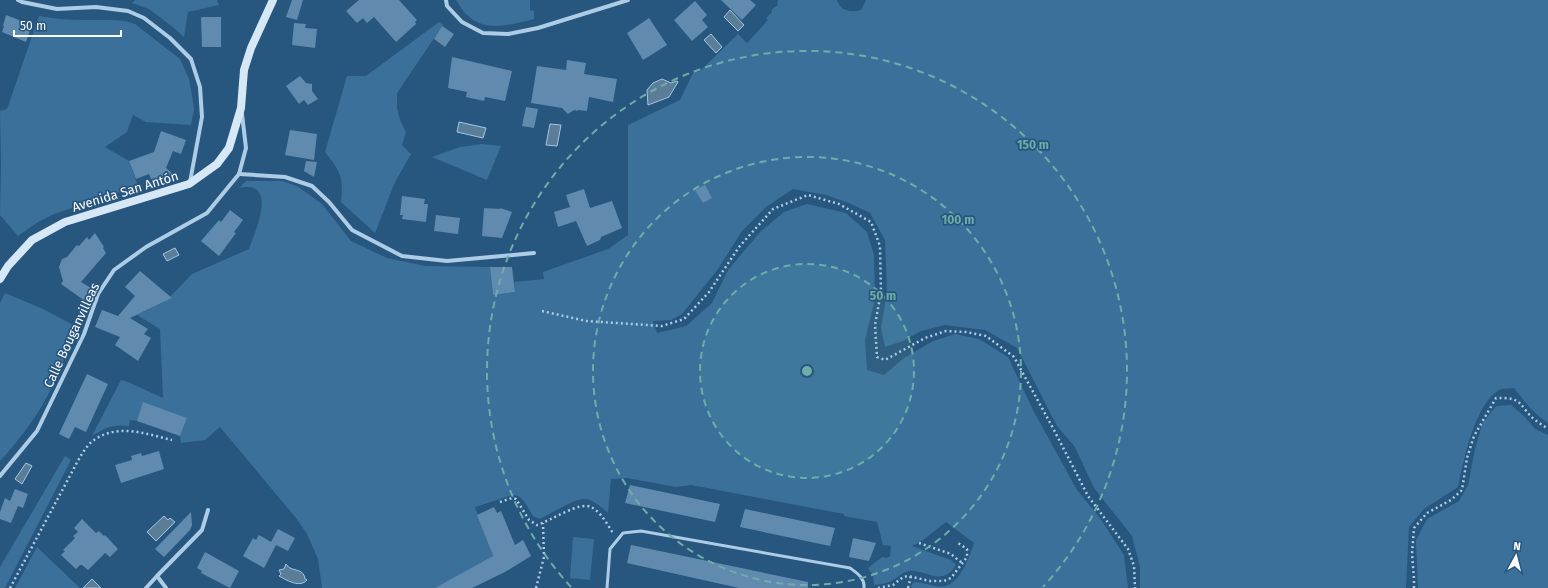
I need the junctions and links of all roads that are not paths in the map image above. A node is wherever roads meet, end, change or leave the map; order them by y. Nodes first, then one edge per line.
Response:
1 (18, 0) edge
2 (273, 0) edge
3 (446, 0) edge
4 (628, 0) edge
5 (241, 108) junction
6 (239, 174) junction
7 (189, 184) junction
8 (534, 253) dead end
9 (0, 279) edge
10 (0, 476) edge
11 (208, 510) dead end
12 (157, 576) junction
13 (146, 588) edge
14 (166, 588) edge
15 (607, 588) edge
16 (864, 588) edge

1 - 7 street
2 - 5 street, Avenida San Antón
3 - 4 street
5 - 6 street, Calle Bouganvilleas
5 - 7 street, Avenida San Antón
6 - 8 street
6 - 10 street, Calle Bouganvilleas
7 - 9 street, Avenida San Antón
11 - 12 street
12 - 13 street
12 - 14 street
15 - 16 lane

